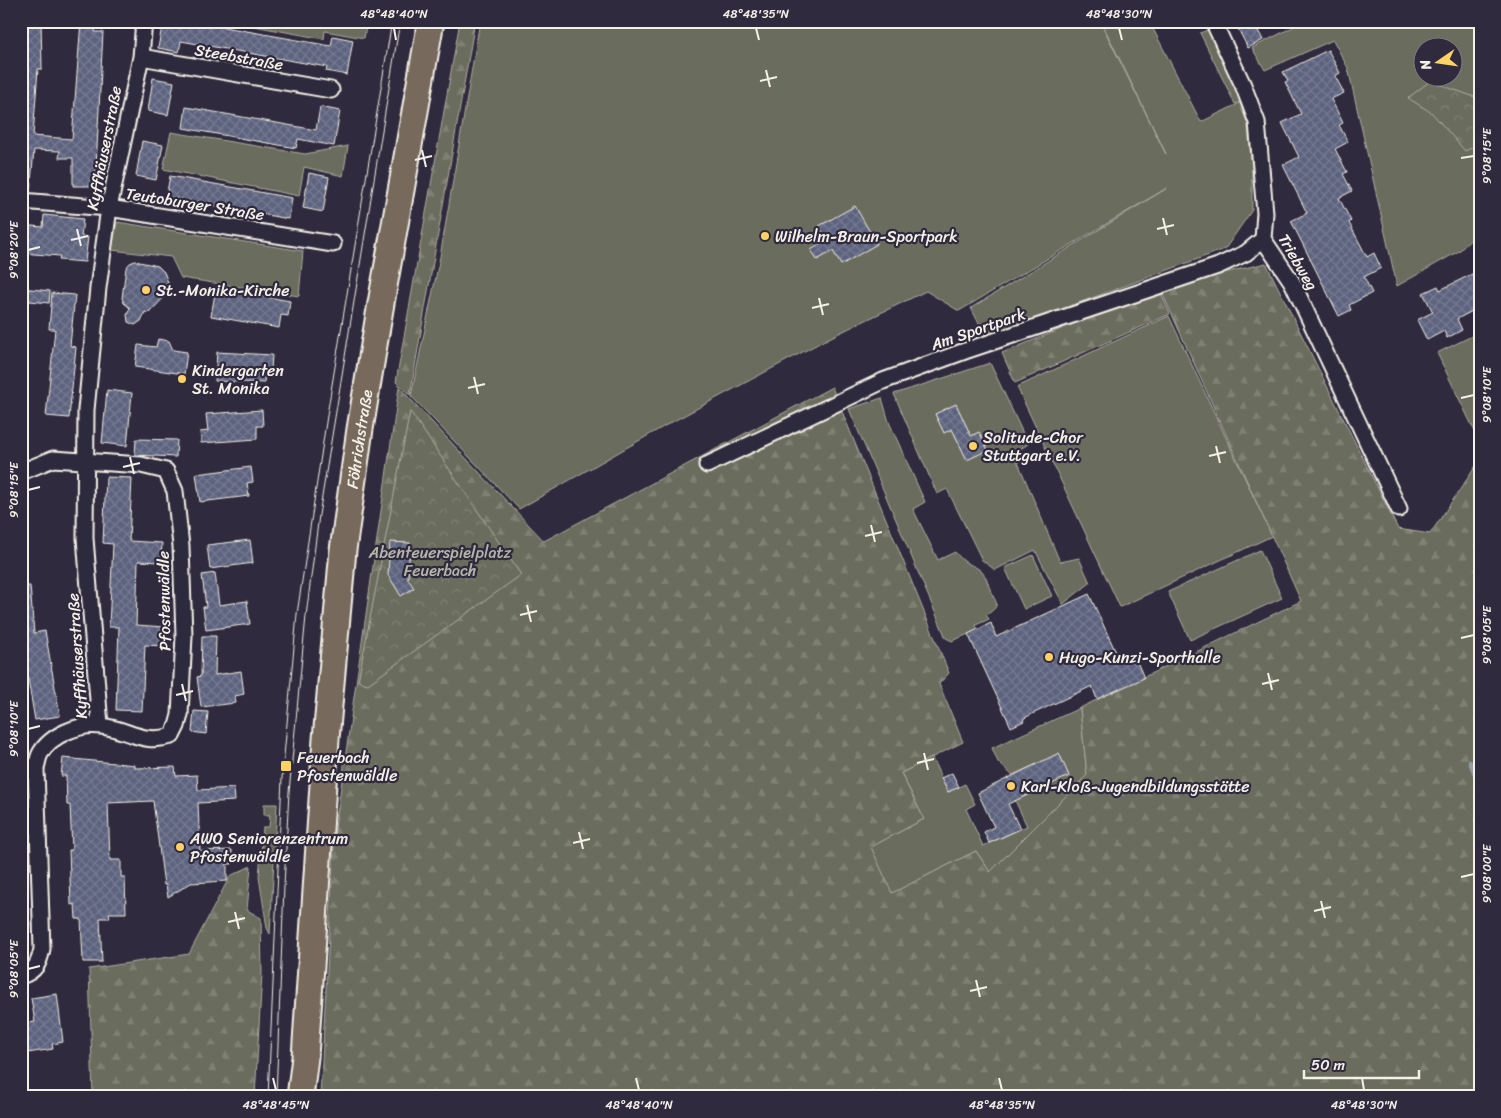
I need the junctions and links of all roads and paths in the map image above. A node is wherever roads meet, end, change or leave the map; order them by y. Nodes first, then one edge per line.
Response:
1 (144, 21) edge
2 (431, 21) edge
3 (1213, 21) edge
4 (141, 57) junction
5 (331, 90) dead end
6 (21, 201) edge
7 (109, 208) junction
8 (1264, 239) junction
9 (333, 244) dead end
10 (86, 461) junction
11 (708, 465) dead end
12 (21, 472) edge
13 (1399, 509) dead end
14 (100, 725) junction
15 (21, 976) edge
16 (305, 1057) junction
17 (300, 1097) edge
18 (307, 1097) edge

1 - 4 street, Kyffhäuserstraße
2 - 16 main road, Föhrichstraße
3 - 8 street, Triebweg
4 - 5 street, Steebstraße
4 - 7 street, Kyffhäuserstraße
6 - 7 street, Teutoburger Straße
7 - 9 street, Teutoburger Straße
7 - 10 street, Kyffhäuserstraße
8 - 11 street, Am Sportpark
8 - 13 street, Triebweg
10 - 12 street
10 - 14 street, Kyffhäuserstraße
10 - 14 street, Pfostenwäldle
14 - 15 street, Kyffhäuserstraße
16 - 17 main road
16 - 18 main road

